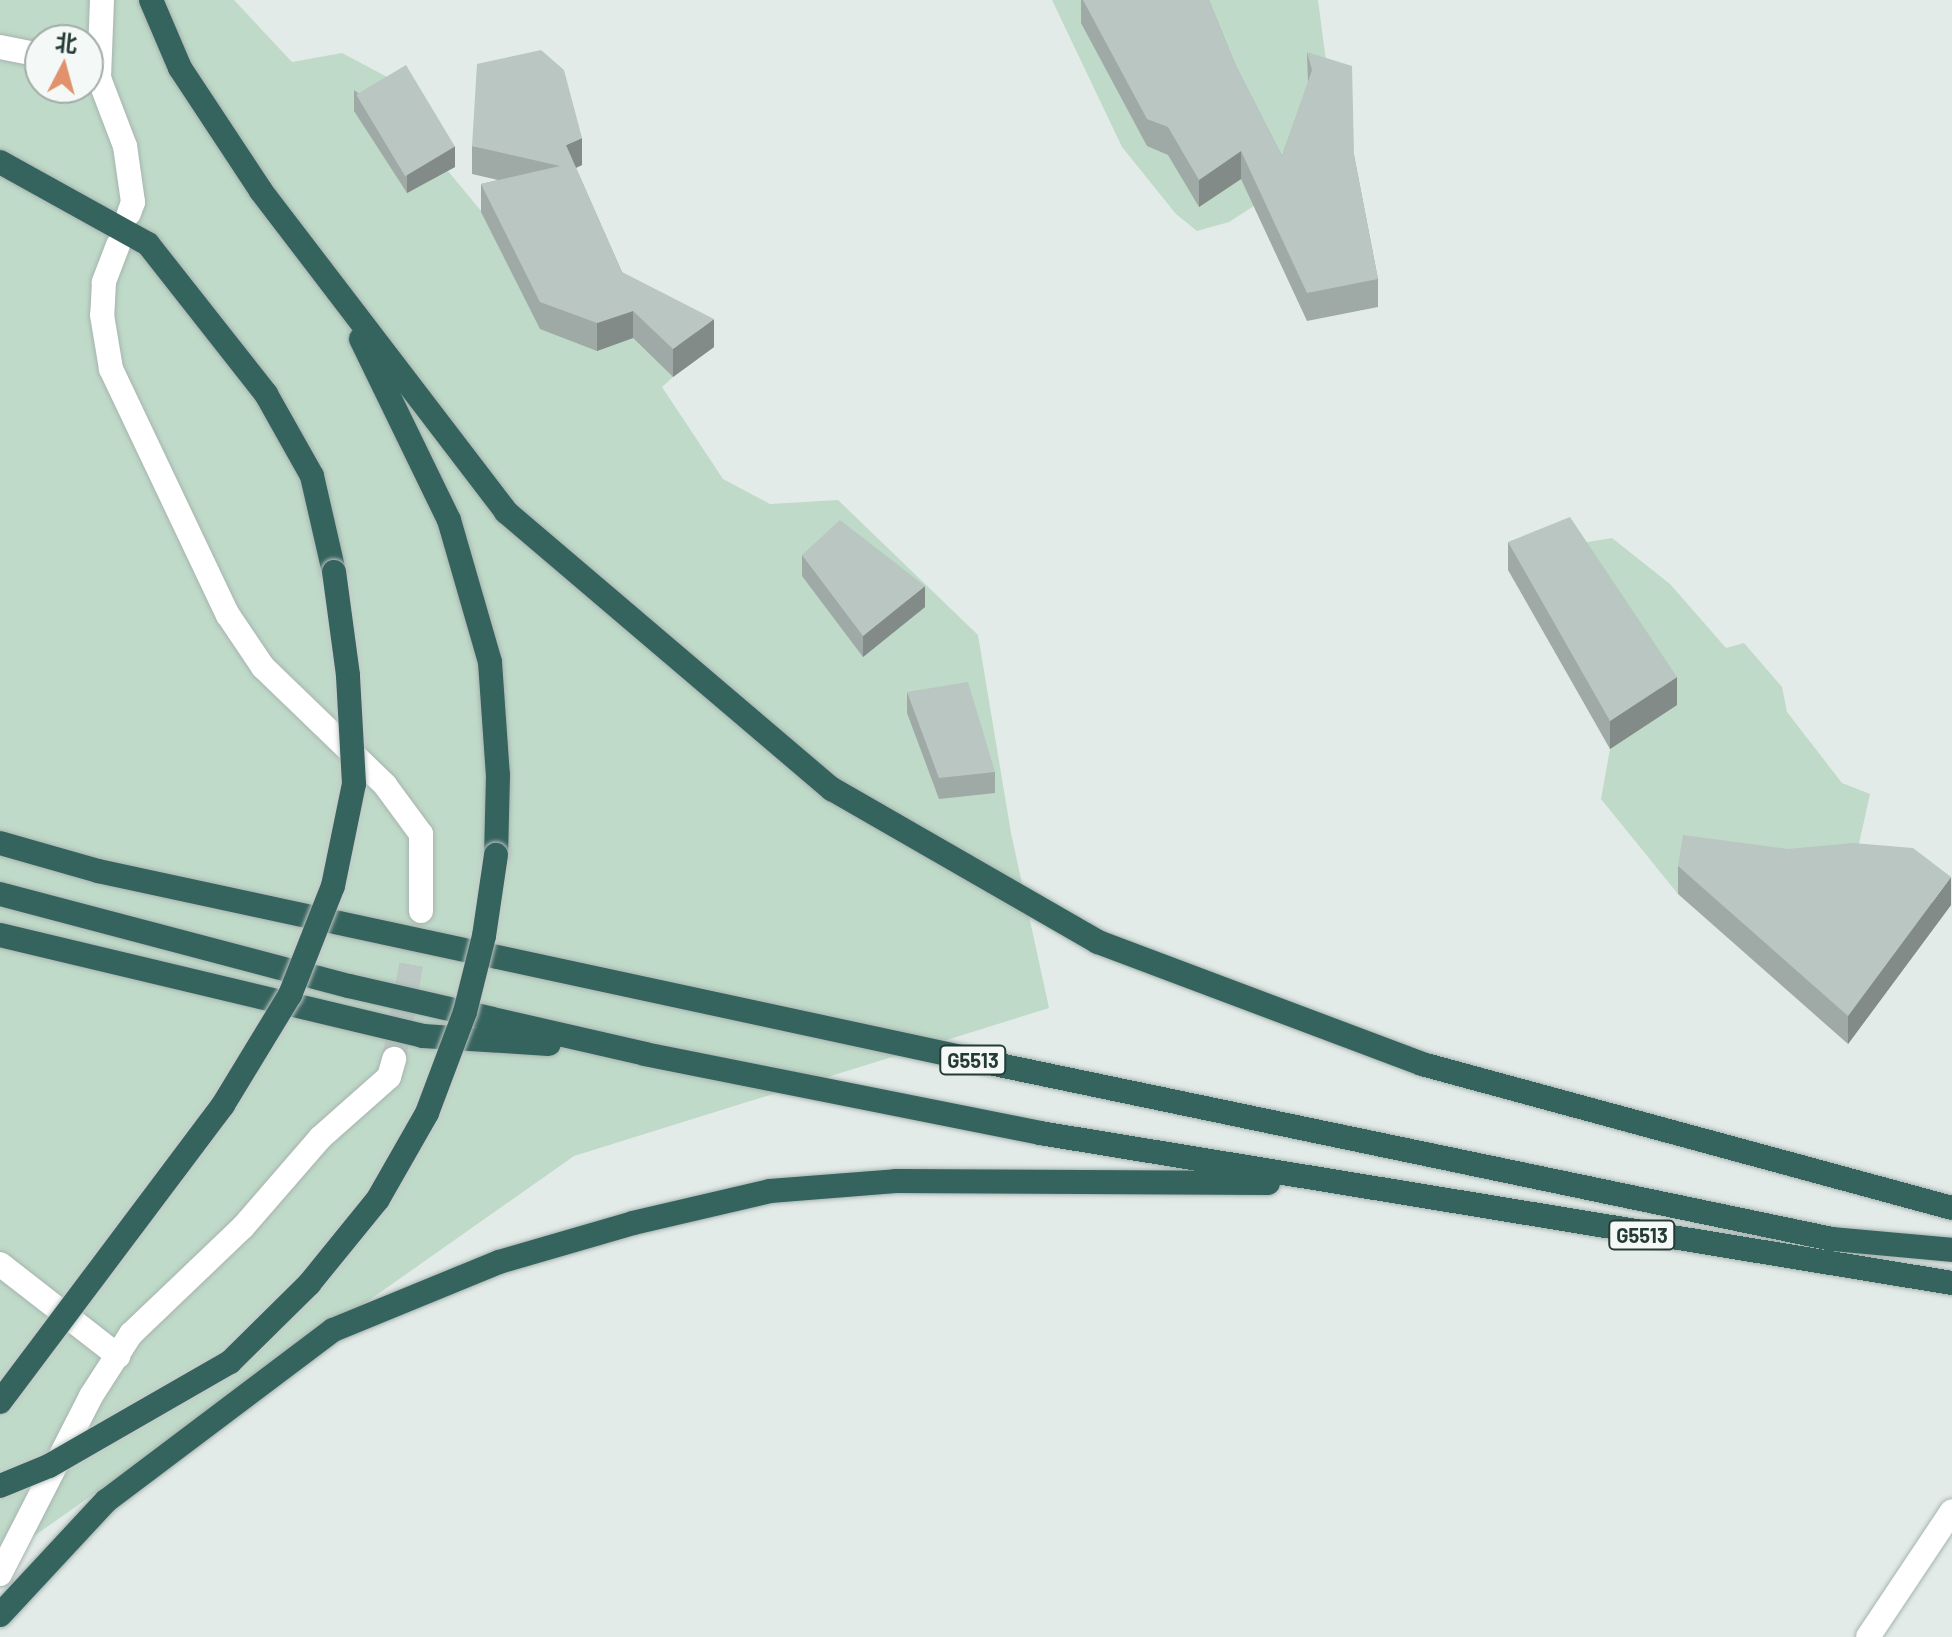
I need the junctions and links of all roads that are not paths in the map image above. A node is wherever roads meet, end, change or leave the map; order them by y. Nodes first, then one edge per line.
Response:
1 (102, 0) edge
2 (151, 0) edge
3 (99, 24) edge
4 (0, 47) edge
5 (24, 52) edge
6 (104, 98) edge
7 (0, 162) edge
8 (129, 213) dead end
9 (118, 245) dead end
10 (337, 290) junction
11 (0, 829) edge
12 (0, 843) edge
13 (98, 871) junction
14 (0, 894) edge
15 (421, 911) tunnel mouth
16 (0, 935) edge
17 (620, 1048) junction
18 (394, 1059) tunnel mouth
19 (1333, 1183) junction
20 (1952, 1208) edge
21 (1952, 1250) edge
22 (0, 1264) edge
23 (1952, 1283) edge
24 (118, 1356) junction
25 (0, 1402) edge
26 (0, 1486) edge
27 (1952, 1511) edge
28 (0, 1574) edge
29 (0, 1615) edge
30 (1868, 1637) edge

1 - 3 street
2 - 10 highway
4 - 5 street
6 - 8 street
7 - 25 highway, bridge
9 - 15 street
10 - 20 highway
10 - 26 highway, bridge
11 - 13 highway
12 - 13 highway, G5513
13 - 21 highway, G5513
14 - 17 highway, G5513
16 - 17 highway
17 - 19 highway, G5513
18 - 24 street
19 - 23 highway, G5513
19 - 29 highway
22 - 24 street
24 - 28 street
27 - 30 street

